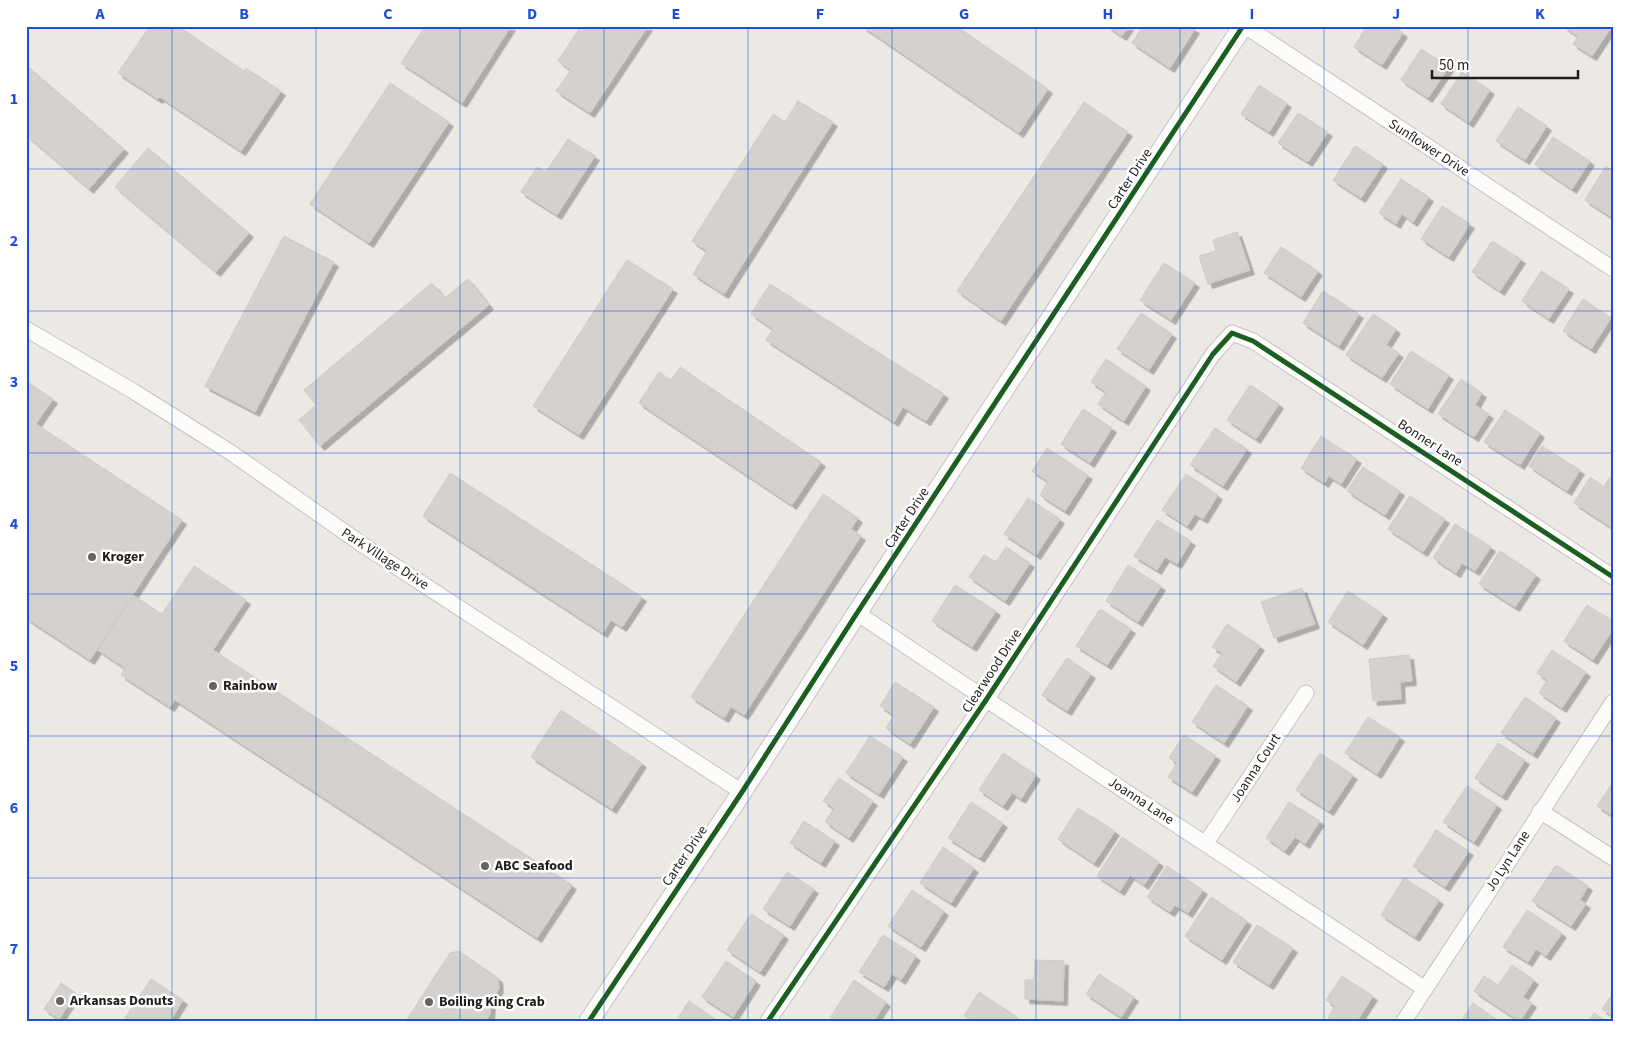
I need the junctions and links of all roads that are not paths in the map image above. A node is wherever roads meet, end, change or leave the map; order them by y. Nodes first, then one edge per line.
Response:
1 (1244, 26) edge
2 (1613, 269) edge
3 (26, 329) edge
4 (1232, 333) joint
5 (1613, 577) edge
6 (857, 613) junction
7 (1306, 692) dead end
8 (986, 700) junction
9 (1613, 702) edge
10 (742, 792) junction
11 (1540, 811) junction
12 (1206, 843) junction
13 (1613, 858) edge
14 (1425, 989) junction
15 (589, 1021) edge
16 (768, 1021) edge
17 (1404, 1021) edge

1 - 2 street, Sunflower Drive
1 - 6 street, Carter Drive
3 - 10 street, Park Village Drive
4 - 5 street, Bonner Lane
4 - 8 street, Clearwood Drive
6 - 8 street, Joanna Lane
6 - 10 street, Carter Drive
7 - 12 street, Joanna Court
8 - 12 street, Joanna Lane
8 - 16 street, Clearwood Drive
9 - 11 street, Jo Lyn Lane
10 - 15 street, Carter Drive
11 - 13 street
11 - 14 street, Jo Lyn Lane
12 - 14 street, Joanna Lane
14 - 17 street, Jo Lyn Lane

